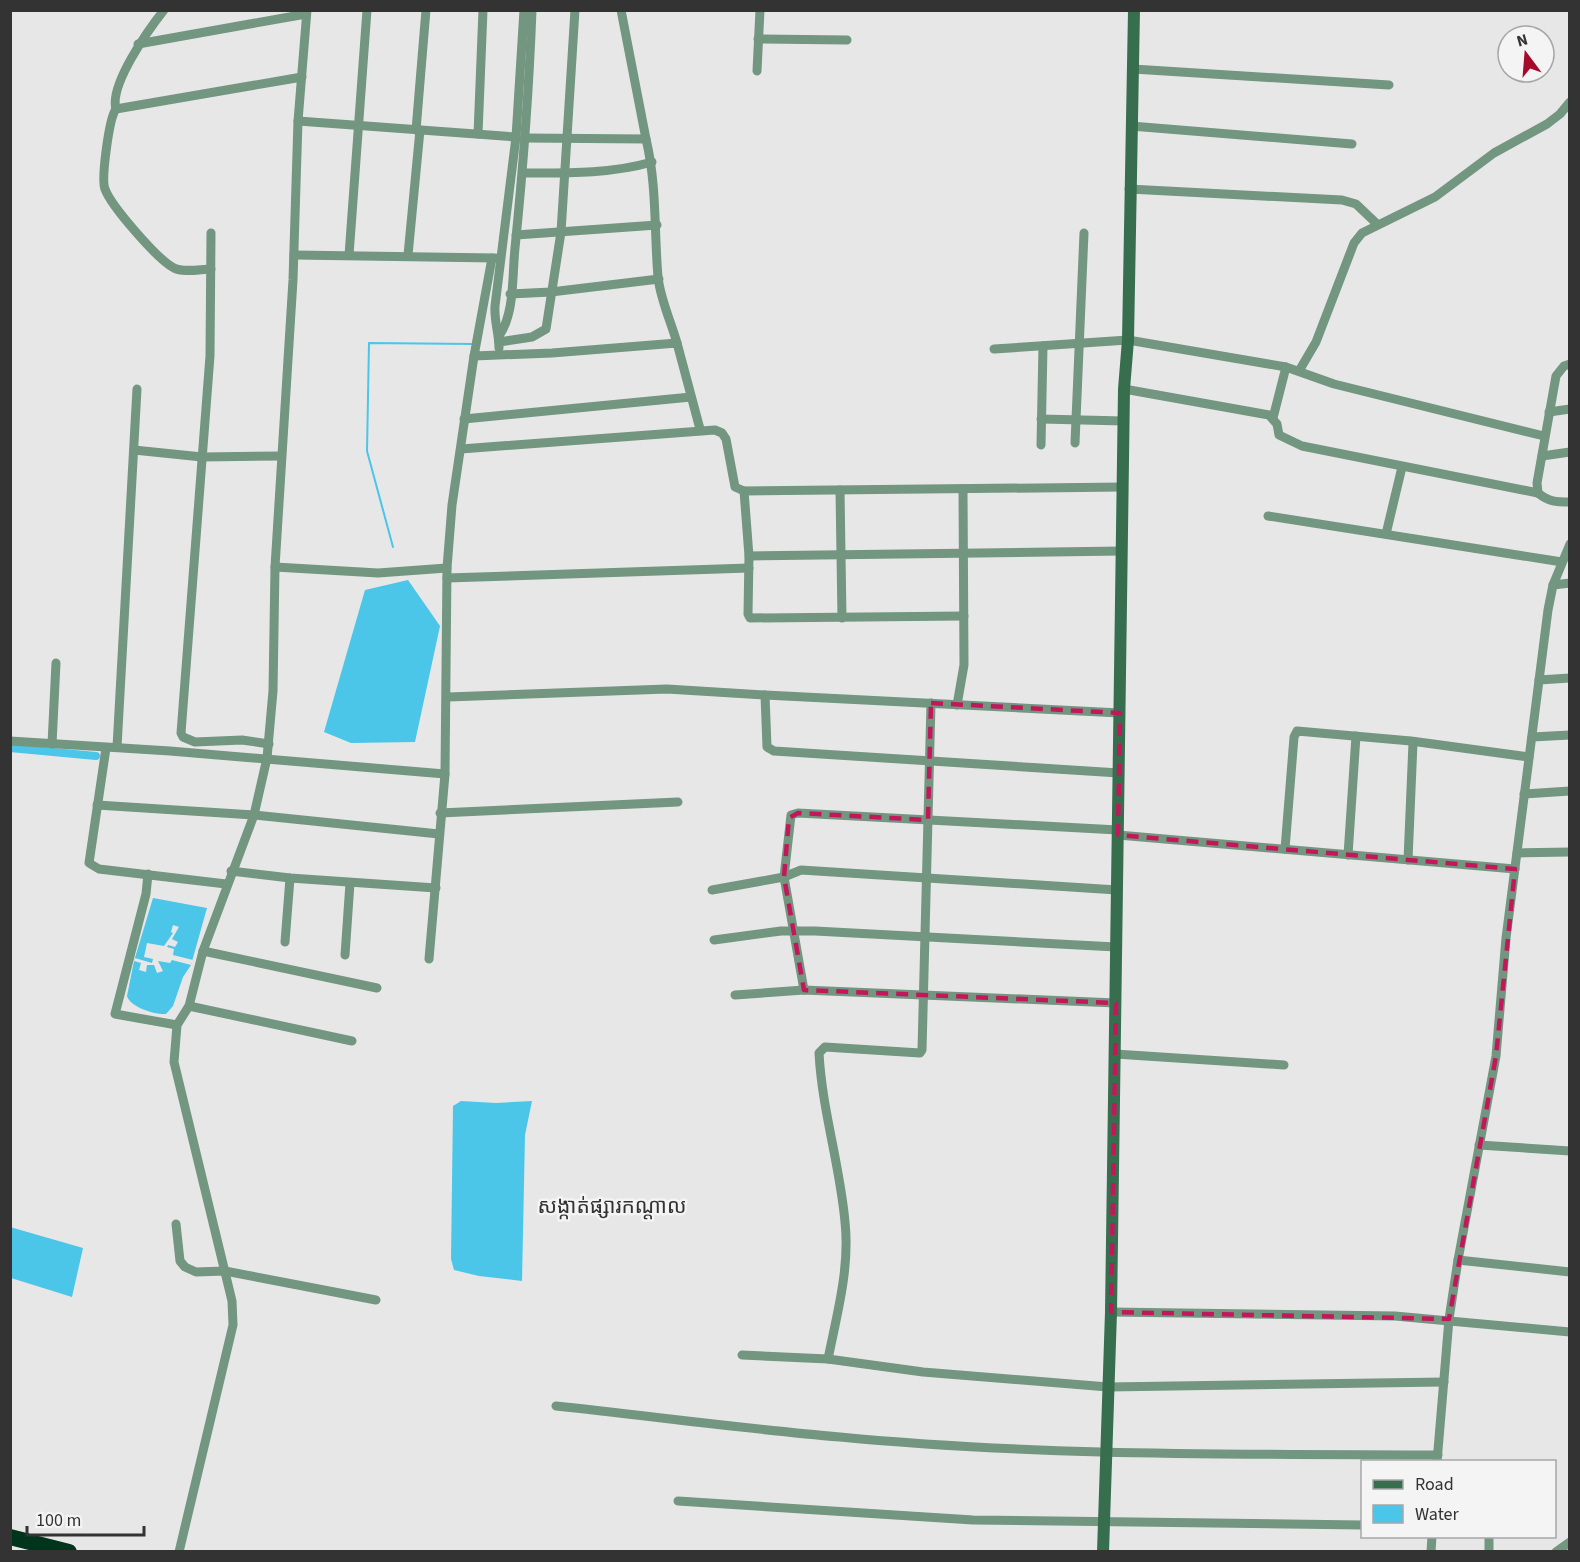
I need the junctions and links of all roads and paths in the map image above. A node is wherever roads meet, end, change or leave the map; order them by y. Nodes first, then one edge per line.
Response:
1 (164, 10) edge
2 (367, 10) edge
3 (426, 10) edge
4 (483, 10) edge
5 (524, 10) edge
6 (532, 10) edge
7 (575, 10) edge
8 (621, 10) edge
9 (760, 10) edge
10 (1134, 10) edge
11 (306, 12) edge
12 (758, 39) junction
13 (847, 40) dead end
14 (138, 44) junction
15 (1133, 69) junction
16 (757, 71) dead end
17 (302, 77) junction
18 (1389, 85) dead end
19 (1569, 102) edge
20 (116, 109) junction
21 (298, 121) junction
22 (358, 125) junction
23 (1131, 126) junction
24 (418, 130) junction
25 (478, 134) junction
26 (521, 138) junction
27 (646, 139) junction
28 (567, 140) junction
29 (1352, 144) dead end
30 (652, 162) junction
31 (523, 173) junction
32 (565, 173) junction
33 (1130, 189) junction
34 (1377, 224) junction
35 (657, 225) junction
36 (561, 232) junction
37 (211, 233) dead end
38 (1084, 234) dead end
39 (516, 236) junction
40 (294, 255) junction
41 (349, 255) junction
42 (408, 255) junction
43 (492, 258) junction
44 (503, 258) junction
45 (211, 269) junction
46 (658, 279) junction
47 (551, 292) junction
48 (510, 294) junction
49 (499, 339) junction
50 (1128, 340) junction
51 (677, 343) junction
52 (1079, 344) junction
53 (1043, 346) junction
54 (994, 349) dead end
55 (499, 354) junction
56 (474, 356) junction
57 (1569, 364) edge
58 (1287, 367) junction
59 (1299, 371) junction
60 (137, 389) dead end
61 (1124, 389) junction
62 (691, 397) junction
63 (1569, 409) edge
64 (1550, 412) junction
65 (1273, 418) junction
66 (464, 419) junction
67 (1041, 419) junction
68 (1076, 421) junction
69 (1124, 421) junction
70 (700, 429) junction
71 (1544, 436) junction
72 (1075, 443) dead end
73 (1041, 445) dead end
74 (461, 449) junction
75 (134, 450) junction
76 (1569, 452) edge
77 (281, 456) junction
78 (1542, 456) junction
79 (202, 457) junction
80 (1402, 467) junction
81 (1123, 487) junction
82 (963, 489) junction
83 (840, 490) junction
84 (744, 491) junction
85 (1538, 493) junction
86 (1569, 501) edge
87 (1268, 516) dead end
88 (1386, 534) junction
89 (1569, 543) edge
90 (1122, 551) junction
91 (963, 553) junction
92 (841, 555) junction
93 (749, 556) junction
94 (1562, 562) junction
95 (275, 567) junction
96 (749, 568) junction
97 (447, 573) junction
98 (1569, 583) edge
99 (1553, 585) junction
100 (964, 616) junction
101 (842, 618) junction
102 (56, 663) dead end
103 (1569, 678) edge
104 (1539, 680) junction
105 (765, 695) junction
106 (448, 697) junction
107 (931, 703) junction
108 (957, 705) junction
109 (1120, 713) junction
110 (1569, 735) edge
111 (1356, 736) junction
112 (1532, 737) junction
113 (10, 741) edge
114 (1413, 743) junction
115 (52, 744) junction
116 (269, 744) junction
117 (117, 747) junction
118 (106, 748) junction
119 (1529, 757) junction
120 (267, 758) junction
121 (930, 762) junction
122 (1119, 772) junction
123 (445, 774) junction
124 (1569, 791) edge
125 (1524, 794) junction
126 (678, 802) dead end
127 (97, 805) junction
128 (440, 813) junction
129 (254, 815) junction
130 (928, 820) junction
131 (1118, 833) junction
132 (439, 834) junction
133 (1285, 849) junction
134 (1569, 852) edge
135 (1516, 853) junction
136 (1348, 855) junction
137 (1408, 860) junction
138 (1515, 869) junction
139 (231, 871) junction
140 (148, 874) junction
141 (784, 877) junction
142 (290, 878) junction
143 (927, 880) junction
144 (350, 883) junction
145 (226, 885) junction
146 (436, 888) junction
147 (712, 890) dead end
148 (1117, 890) junction
149 (794, 931) junction
150 (925, 937) junction
151 (714, 940) dead end
152 (285, 942) dead end
153 (1116, 946) junction
154 (203, 951) junction
155 (345, 956) dead end
156 (429, 959) dead end
157 (377, 988) dead end
158 (804, 990) junction
159 (735, 995) dead end
160 (924, 995) junction
161 (1116, 1003) junction
162 (189, 1006) junction
163 (177, 1025) junction
164 (352, 1041) dead end
165 (1115, 1054) junction
166 (1284, 1065) dead end
167 (1479, 1145) junction
168 (1569, 1151) edge
169 (176, 1224) dead end
170 (1458, 1260) junction
171 (225, 1271) junction
172 (1569, 1272) edge
173 (376, 1300) dead end
174 (1111, 1312) junction
175 (1449, 1319) junction
176 (1569, 1332) edge
177 (742, 1355) dead end
178 (828, 1359) junction
179 (1444, 1382) junction
180 (1108, 1387) junction
181 (556, 1406) dead end
182 (1106, 1452) junction
183 (1438, 1458) edge
184 (678, 1501) dead end
185 (1104, 1521) junction
186 (1361, 1525) edge
187 (10, 1537) edge
188 (1569, 1542) edge
189 (69, 1551) edge
190 (179, 1551) edge
191 (1103, 1551) edge
192 (1556, 1551) edge

1 - 14 street
2 - 22 street
3 - 24 street
4 - 25 street
5 - 26 street
6 - 26 street
7 - 28 street
8 - 27 street
9 - 12 street
10 - 15 street
11 - 14 street
11 - 17 street
12 - 13 street
12 - 16 street
14 - 20 street
15 - 18 street
15 - 23 street
17 - 20 street
17 - 21 street
19 - 34 street
20 - 45 street
21 - 22 street
21 - 40 street
22 - 24 street
22 - 41 street
23 - 29 street
23 - 33 street
24 - 25 street
24 - 42 street
25 - 26 street
26 - 28 street
26 - 31 street
26 - 44 street
27 - 28 street
27 - 30 street
28 - 32 street
30 - 32 street
30 - 35 street
31 - 32 street
31 - 39 street
32 - 36 street
33 - 34 street
33 - 50 street
34 - 59 street
35 - 36 street
35 - 46 street
36 - 39 street
36 - 47 street
37 - 45 street
38 - 52 street
39 - 48 street
40 - 41 street
40 - 77 street
41 - 42 street
42 - 43 street
43 - 44 street
43 - 56 street
44 - 49 street
45 - 79 street
46 - 47 street
46 - 51 street
47 - 48 street
47 - 49 street
48 - 49 street
49 - 55 street
50 - 52 street
50 - 58 street
50 - 61 street
51 - 55 street
51 - 62 street
52 - 53 street
52 - 68 street
53 - 54 street
53 - 67 street
55 - 56 street
56 - 66 street
57 - 64 street
58 - 59 street
58 - 65 street
59 - 71 street
60 - 75 street
61 - 65 street
61 - 69 street
62 - 66 street
62 - 70 street
63 - 64 street
64 - 71 street
65 - 80 street
66 - 74 street
67 - 68 street
67 - 73 street
68 - 69 street
68 - 72 street
69 - 81 street
70 - 74 street
70 - 84 street
71 - 78 street
74 - 97 street
75 - 79 street
75 - 117 street
76 - 78 street
77 - 79 street
77 - 95 street
78 - 85 street
79 - 116 street
80 - 85 street
80 - 88 street
81 - 82 street
81 - 90 street
82 - 83 street
82 - 91 street
83 - 84 street
83 - 92 street
84 - 93 street
85 - 86 street
87 - 88 street
88 - 94 street
89 - 94 street
90 - 91 street
90 - 109 street
91 - 92 street
91 - 100 street
92 - 93 street
92 - 101 street
93 - 96 street
94 - 99 street
95 - 97 street
95 - 116 street
96 - 97 street
96 - 101 street
97 - 106 street
98 - 99 street
99 - 104 street
100 - 101 street
100 - 108 street
102 - 115 street
103 - 104 street
104 - 112 street
105 - 106 street
105 - 107 street
105 - 121 street
106 - 123 street
107 - 108 street
107 - 121 street
108 - 109 street
109 - 122 street
110 - 112 street
111 - 114 street
111 - 133 street
111 - 136 street
112 - 119 street
113 - 115 street
114 - 119 street
114 - 137 street
115 - 118 street
116 - 120 street
117 - 118 street
117 - 120 street
118 - 127 street
119 - 125 street
120 - 123 street
120 - 129 street
121 - 122 street
121 - 130 street
122 - 131 street
123 - 128 street
124 - 125 street
125 - 135 street
126 - 128 street
127 - 129 street
127 - 140 street
128 - 132 street
129 - 132 street
129 - 139 street
130 - 131 street
130 - 141 street
130 - 143 street
131 - 133 street
131 - 148 street
132 - 146 street
133 - 136 street
134 - 135 street
135 - 138 street
136 - 137 street
137 - 138 street
138 - 167 street
139 - 142 street
139 - 145 street
140 - 145 street
140 - 163 street
141 - 143 street
141 - 147 street
141 - 149 street
142 - 144 street
142 - 152 street
143 - 148 street
143 - 150 street
144 - 146 street
144 - 155 street
145 - 154 street
146 - 156 street
148 - 153 street
149 - 150 street
149 - 151 street
149 - 158 street
150 - 153 street
150 - 160 street
153 - 161 street
154 - 157 street
154 - 162 street
158 - 159 street
158 - 160 street
160 - 161 street
160 - 178 street
161 - 165 street
162 - 163 street
162 - 164 street
163 - 171 street
165 - 166 street
165 - 174 street
167 - 168 street
167 - 170 street
169 - 171 street
170 - 172 street
170 - 175 street
171 - 173 street
171 - 190 street
174 - 175 street
174 - 180 street
175 - 176 street
175 - 179 street
177 - 178 street
178 - 180 street
179 - 180 street
179 - 183 street
180 - 182 street
181 - 182 street
182 - 183 street
182 - 185 street
184 - 185 street
185 - 186 street
185 - 191 street
187 - 189 highway
188 - 192 street

